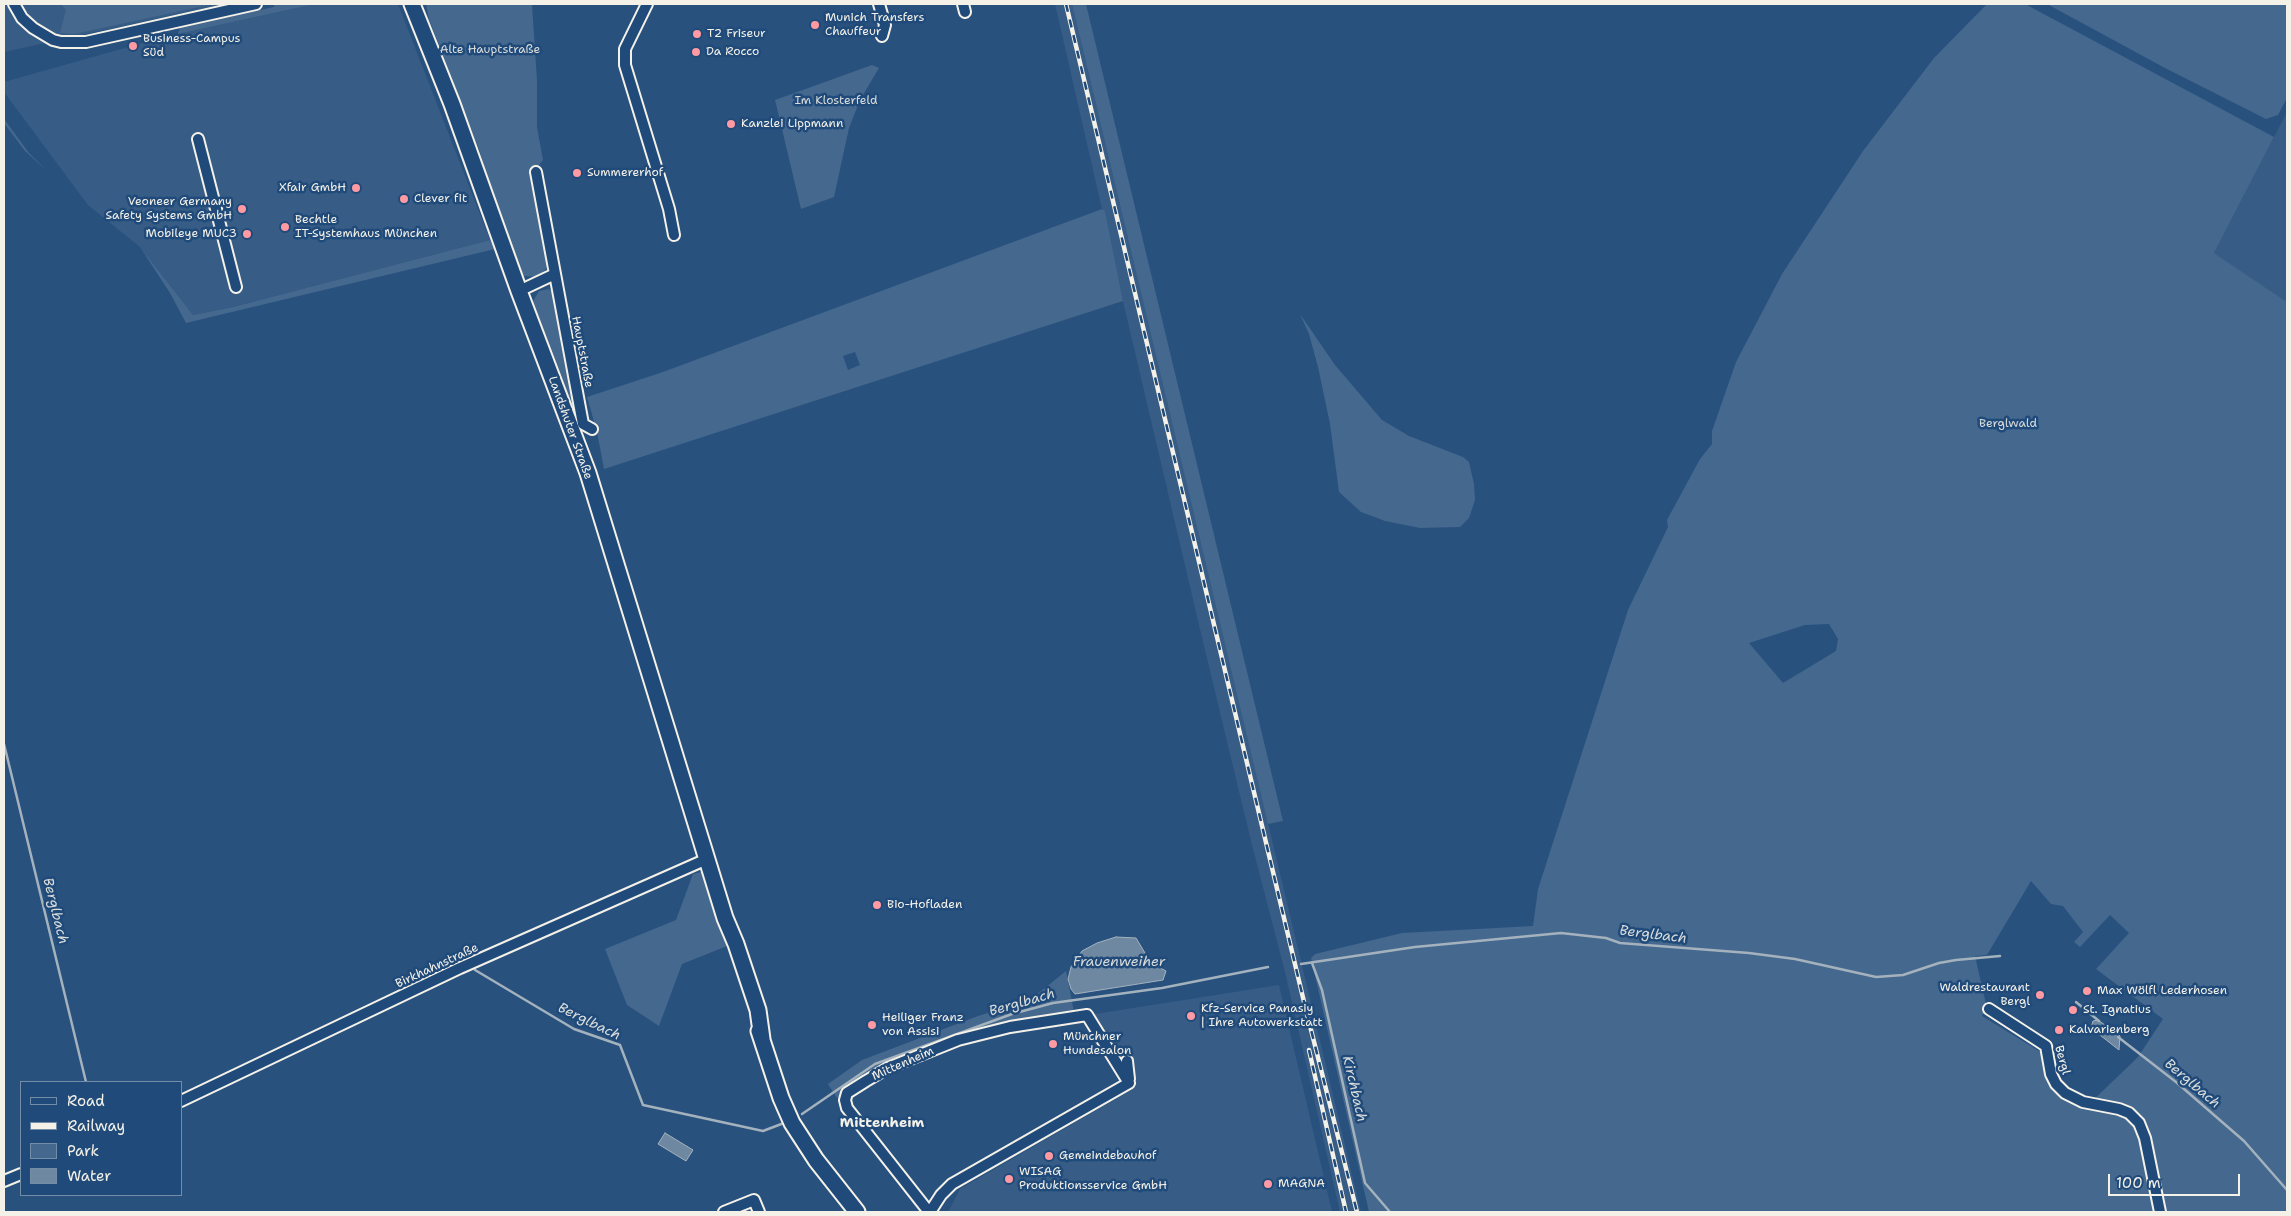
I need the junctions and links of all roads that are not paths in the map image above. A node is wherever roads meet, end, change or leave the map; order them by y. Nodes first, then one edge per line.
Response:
1 (14, 4) edge
2 (254, 4) edge
3 (412, 4) edge
4 (647, 4) edge
5 (879, 4) edge
6 (882, 36) dead end
7 (198, 139) dead end
8 (536, 172) dead end
9 (674, 235) dead end
10 (556, 274) junction
11 (236, 288) dead end
12 (519, 291) junction
13 (592, 429) dead end
14 (707, 859) junction
15 (1989, 1009) dead end
16 (1127, 1061) dead end
17 (1129, 1083) junction
18 (182, 1101) edge
19 (20, 1174) edge
20 (4, 1181) edge
21 (724, 1212) edge
22 (759, 1212) edge
23 (857, 1212) edge
24 (930, 1212) edge
25 (2160, 1212) edge

1 - 2 street
3 - 12 main road, Landshuter Straße
4 - 9 street
5 - 6 street
7 - 11 street
8 - 10 street, Hauptstraße
10 - 12 street
10 - 13 street, Hauptstraße
12 - 14 main road, Landshuter Straße
14 - 18 street, Birkhahnstraße
14 - 23 main road
15 - 25 street, Bergl
16 - 17 street
17 - 24 street, Mittenheim
17 - 24 street, Mittenheim
19 - 20 street
21 - 22 street

